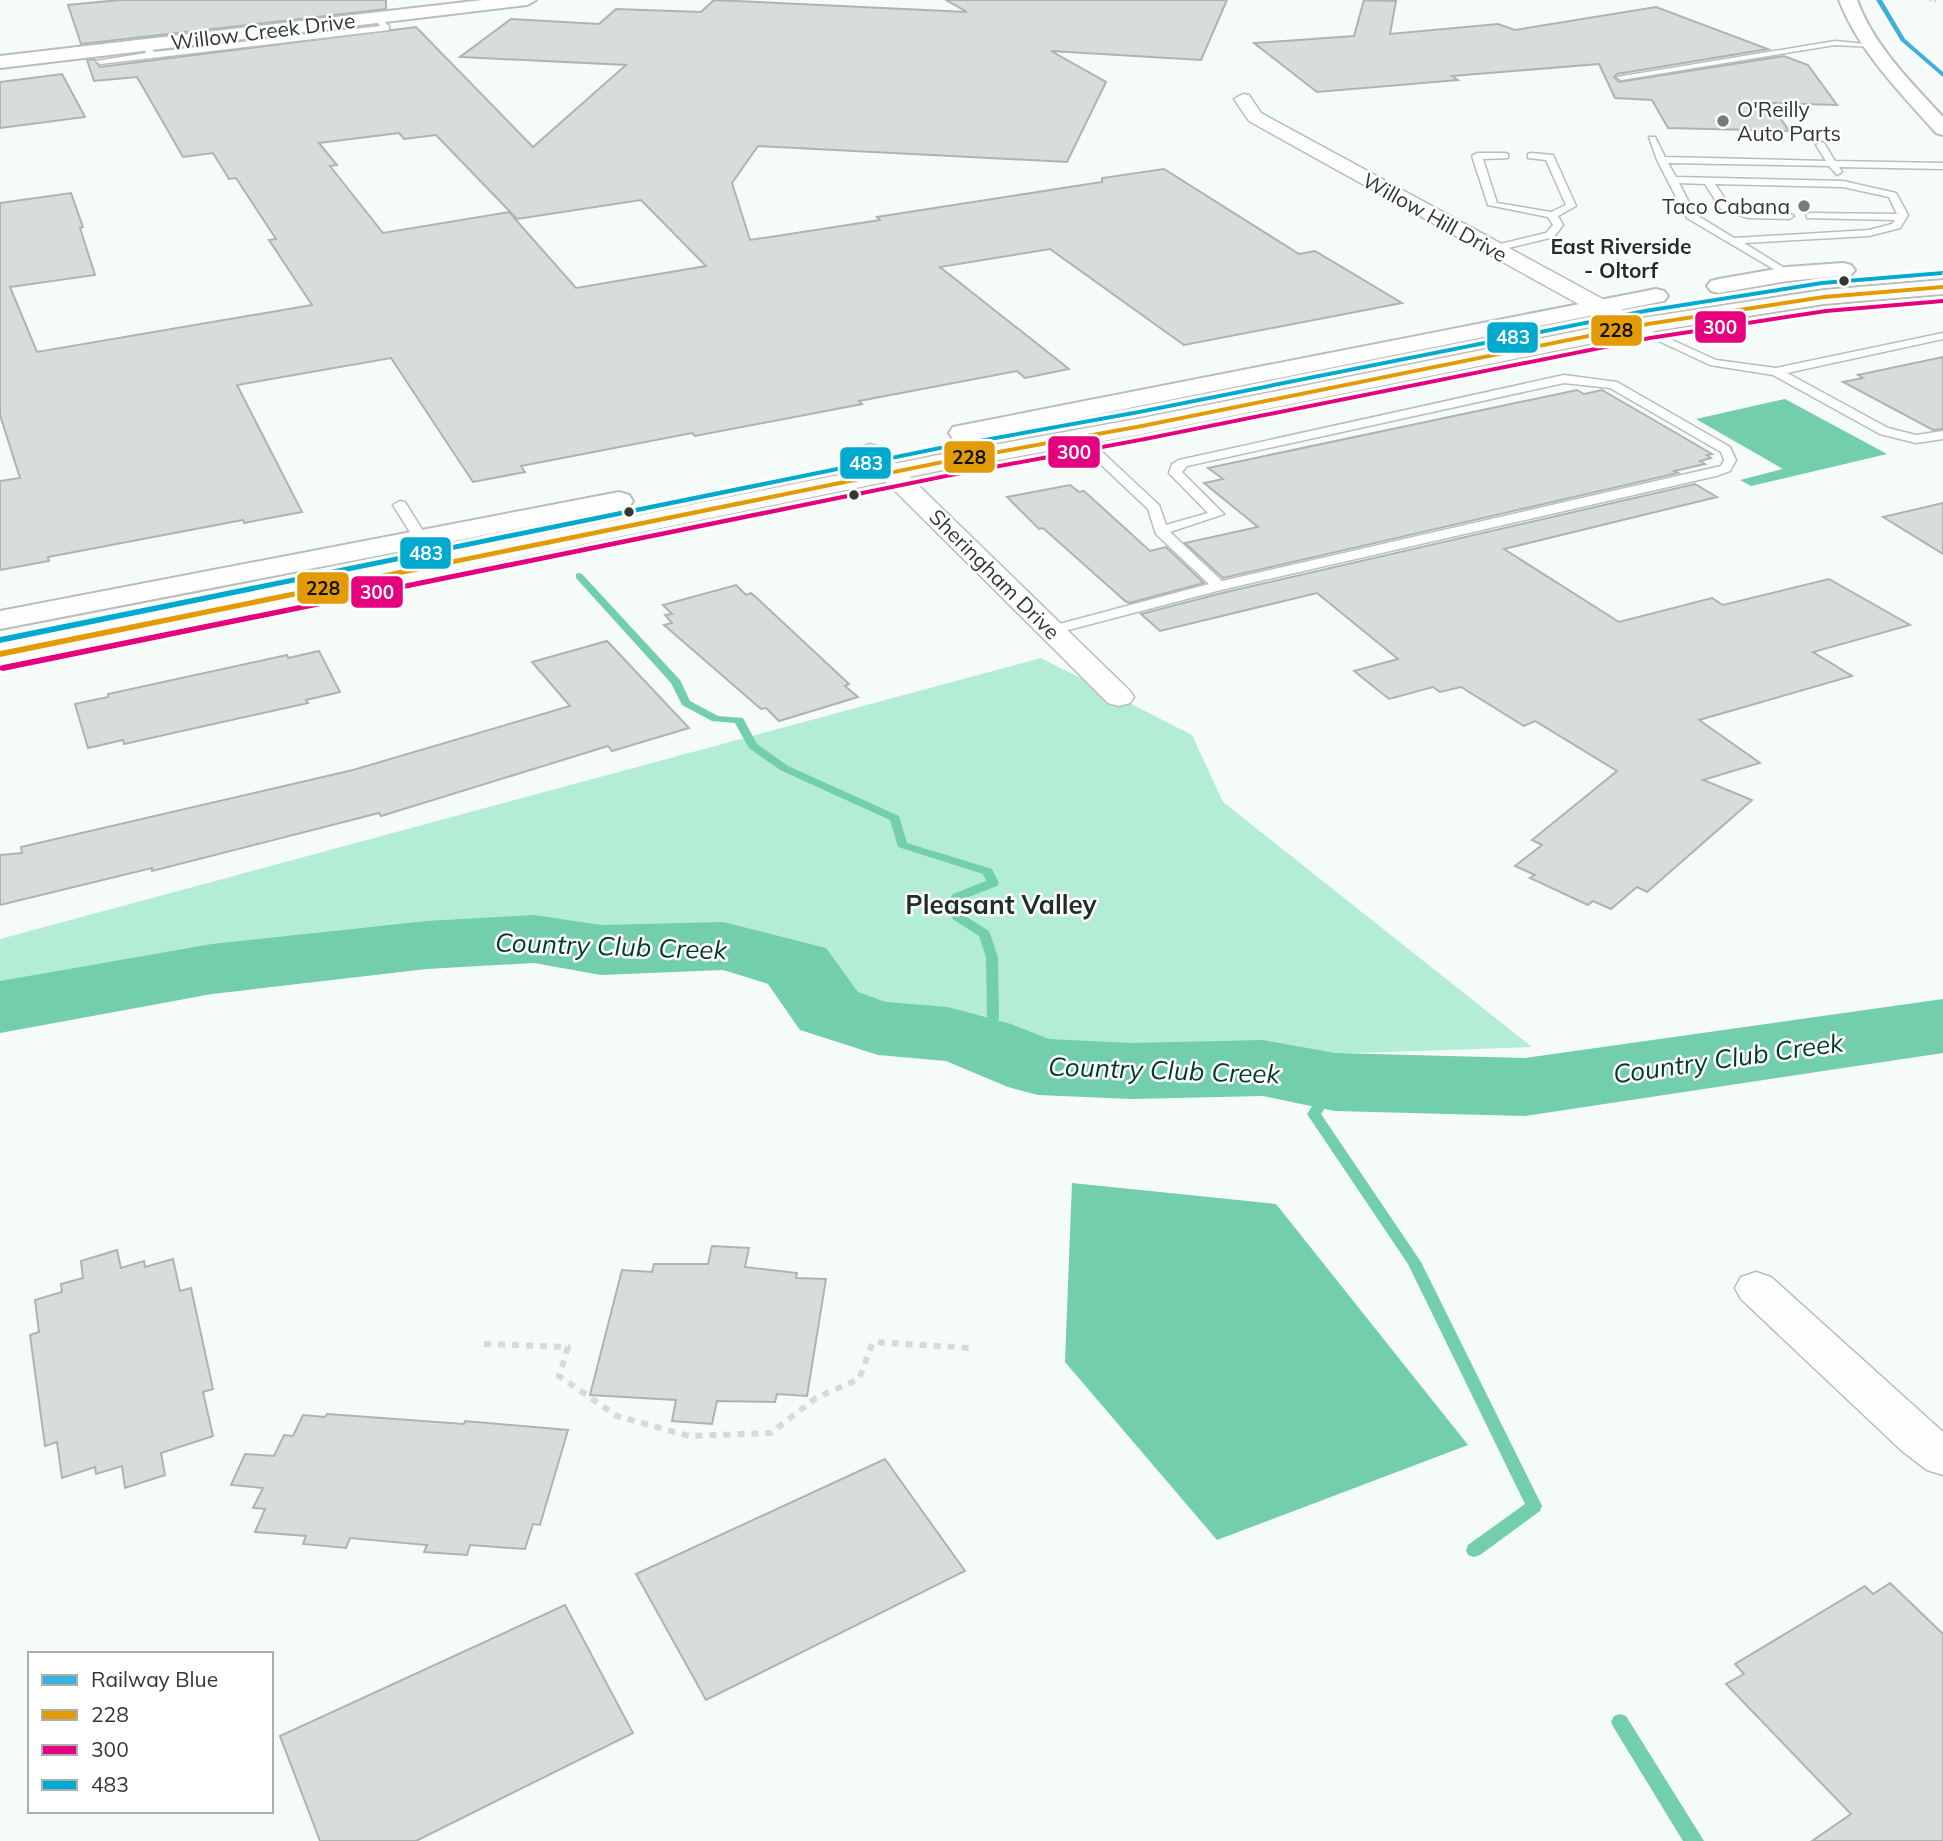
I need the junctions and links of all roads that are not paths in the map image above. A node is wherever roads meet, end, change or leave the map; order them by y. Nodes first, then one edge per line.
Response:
1 (527, 0) edge
2 (1848, 0) edge
3 (1874, 45) junction
4 (148, 50) junction
5 (100, 61) dead end
6 (0, 62) edge
7 (1621, 77) dead end
8 (1243, 99) dead end
9 (1943, 129) edge
10 (1652, 139) dead end
11 (1821, 145) dead end
12 (1504, 156) dead end
13 (1531, 156) dead end
14 (1662, 160) junction
15 (1833, 164) junction
16 (1943, 166) edge
17 (1672, 180) junction
18 (1708, 181) junction
19 (1843, 184) junction
20 (1552, 215) junction
21 (1789, 216) dead end
22 (1811, 216) dead end
23 (1902, 218) junction
24 (1732, 241) junction
25 (1492, 249) junction
26 (1943, 264) edge
27 (1787, 274) junction
28 (1943, 287) edge
29 (1595, 306) junction
30 (1635, 326) junction
31 (1943, 336) edge
32 (1776, 372) junction
33 (1943, 435) edge
34 (1081, 439) junction
35 (870, 452) junction
36 (892, 472) junction
37 (400, 505) dead end
38 (1161, 531) junction
39 (421, 539) junction
40 (439, 565) junction
41 (1219, 586) junction
42 (0, 620) edge
43 (1053, 630) junction
44 (0, 654) edge
45 (1119, 697) dead end
46 (1755, 1288) dead end
47 (1943, 1457) edge

1 - 4 main road, Willow Creek Drive
2 - 3 main road
3 - 7 lane
3 - 9 main road
4 - 5 lane
4 - 6 main road, Willow Creek Drive
8 - 25 street, Willow Hill Drive
10 - 14 lane
11 - 15 lane
12 - 20 lane
13 - 20 lane
14 - 15 lane
14 - 17 lane
15 - 16 lane
15 - 19 lane
17 - 18 lane
17 - 24 lane
18 - 19 lane
18 - 21 lane
19 - 23 lane
20 - 25 lane
22 - 23 lane
23 - 24 lane
24 - 27 lane
25 - 29 street, Willow Hill Drive
26 - 27 main road
27 - 29 main road
28 - 30 main road
29 - 30 street, Willow Hill Drive
29 - 35 main road
30 - 32 lane
30 - 34 main road
31 - 32 lane
32 - 33 lane
34 - 36 main road
34 - 38 lane
35 - 36 street, Sheringham Drive
35 - 39 main road
36 - 40 main road
36 - 43 street, Sheringham Drive
37 - 39 lane
38 - 41 lane
38 - 41 lane
39 - 40 main road
39 - 42 main road
40 - 44 main road
41 - 43 lane
43 - 45 street, Sheringham Drive
46 - 47 street

